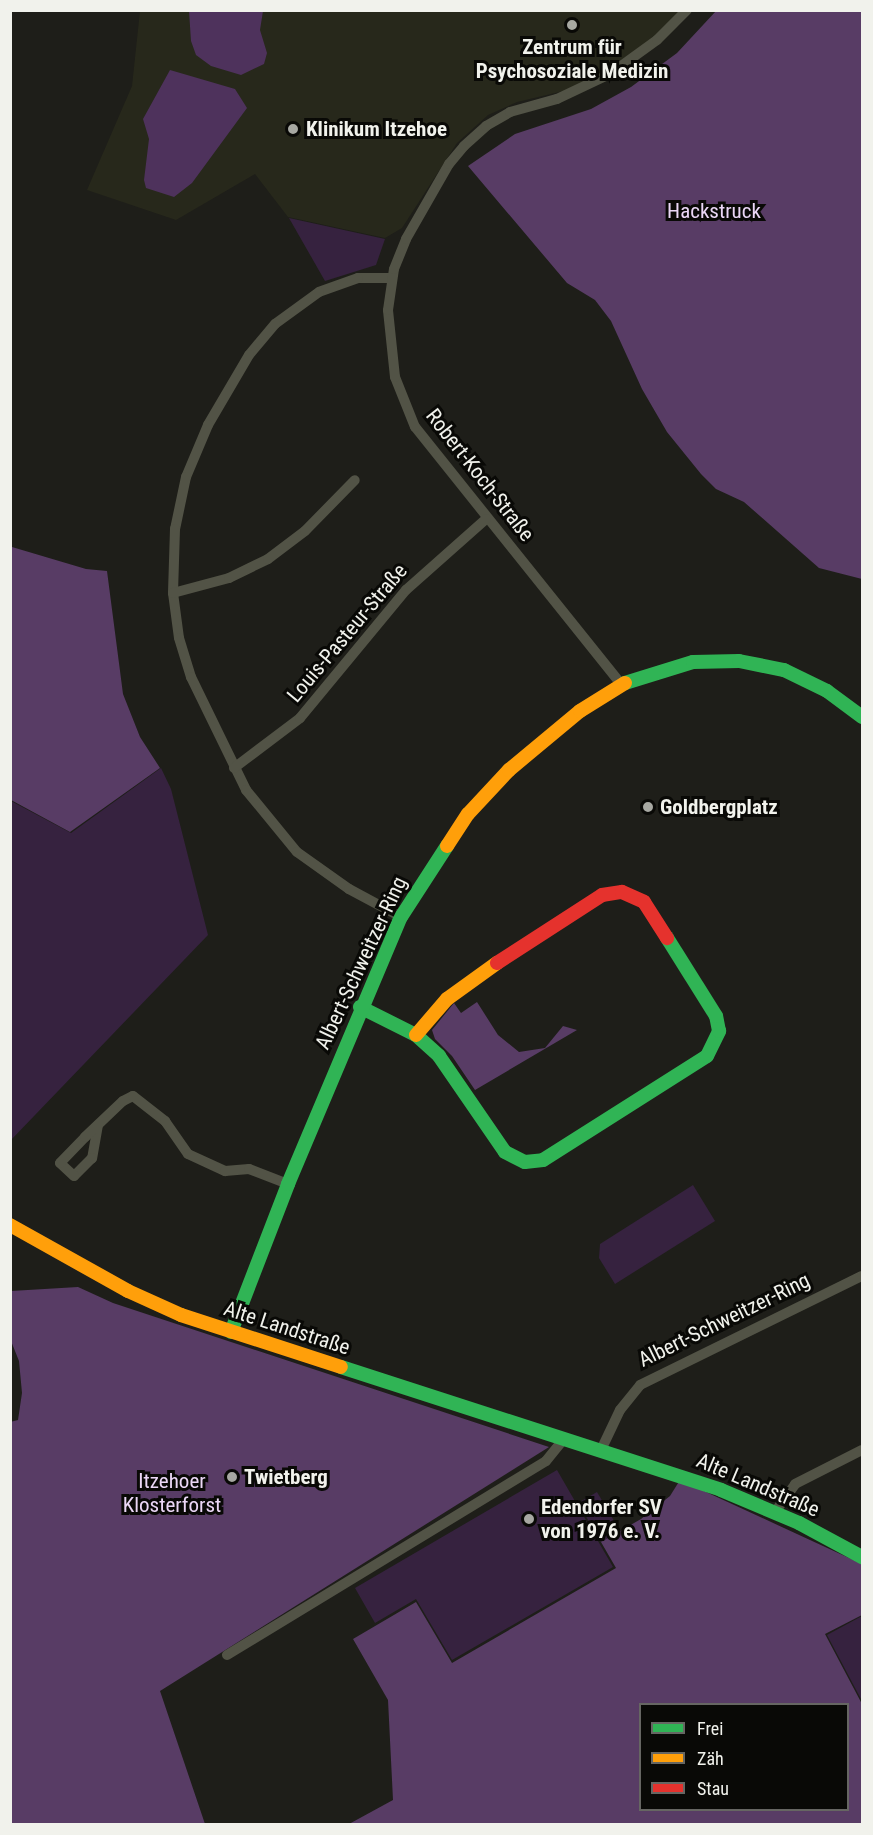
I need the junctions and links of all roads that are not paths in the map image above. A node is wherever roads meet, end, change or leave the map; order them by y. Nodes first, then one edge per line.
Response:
1 (687, 10) edge
2 (392, 278) junction
3 (355, 480) dead end
4 (486, 519) junction
5 (173, 592) junction
6 (621, 684) junction
7 (862, 717) edge
8 (234, 768) junction
9 (401, 917) junction
10 (360, 1006) junction
11 (416, 1035) junction
12 (98, 1125) junction
13 (288, 1184) junction
14 (10, 1225) edge
15 (862, 1276) edge
16 (231, 1332) junction
17 (564, 1439) junction
18 (601, 1450) junction
19 (862, 1450) edge
20 (775, 1512) junction
21 (862, 1557) edge
22 (227, 1654) dead end

1 - 2 street, Robert-Koch-Straße
2 - 4 street, Robert-Koch-Straße
2 - 5 street
3 - 5 street
4 - 6 street, Robert-Koch-Straße
4 - 8 street, Louis-Pasteur-Straße
5 - 8 street
6 - 7 street, Albert-Schweitzer-Ring
6 - 9 street, Albert-Schweitzer-Ring
8 - 9 street
9 - 10 street, Albert-Schweitzer-Ring
10 - 11 street
10 - 13 street, Albert-Schweitzer-Ring
11 - 11 street
12 - 12 street
12 - 13 street
13 - 16 street, Albert-Schweitzer-Ring
14 - 16 street, Alte Landstraße
15 - 18 street, Albert-Schweitzer-Ring
16 - 17 street, Alte Landstraße
17 - 18 street, Alte Landstraße
17 - 22 street
18 - 20 street, Alte Landstraße
19 - 20 street
20 - 21 street, Alte Landstraße

